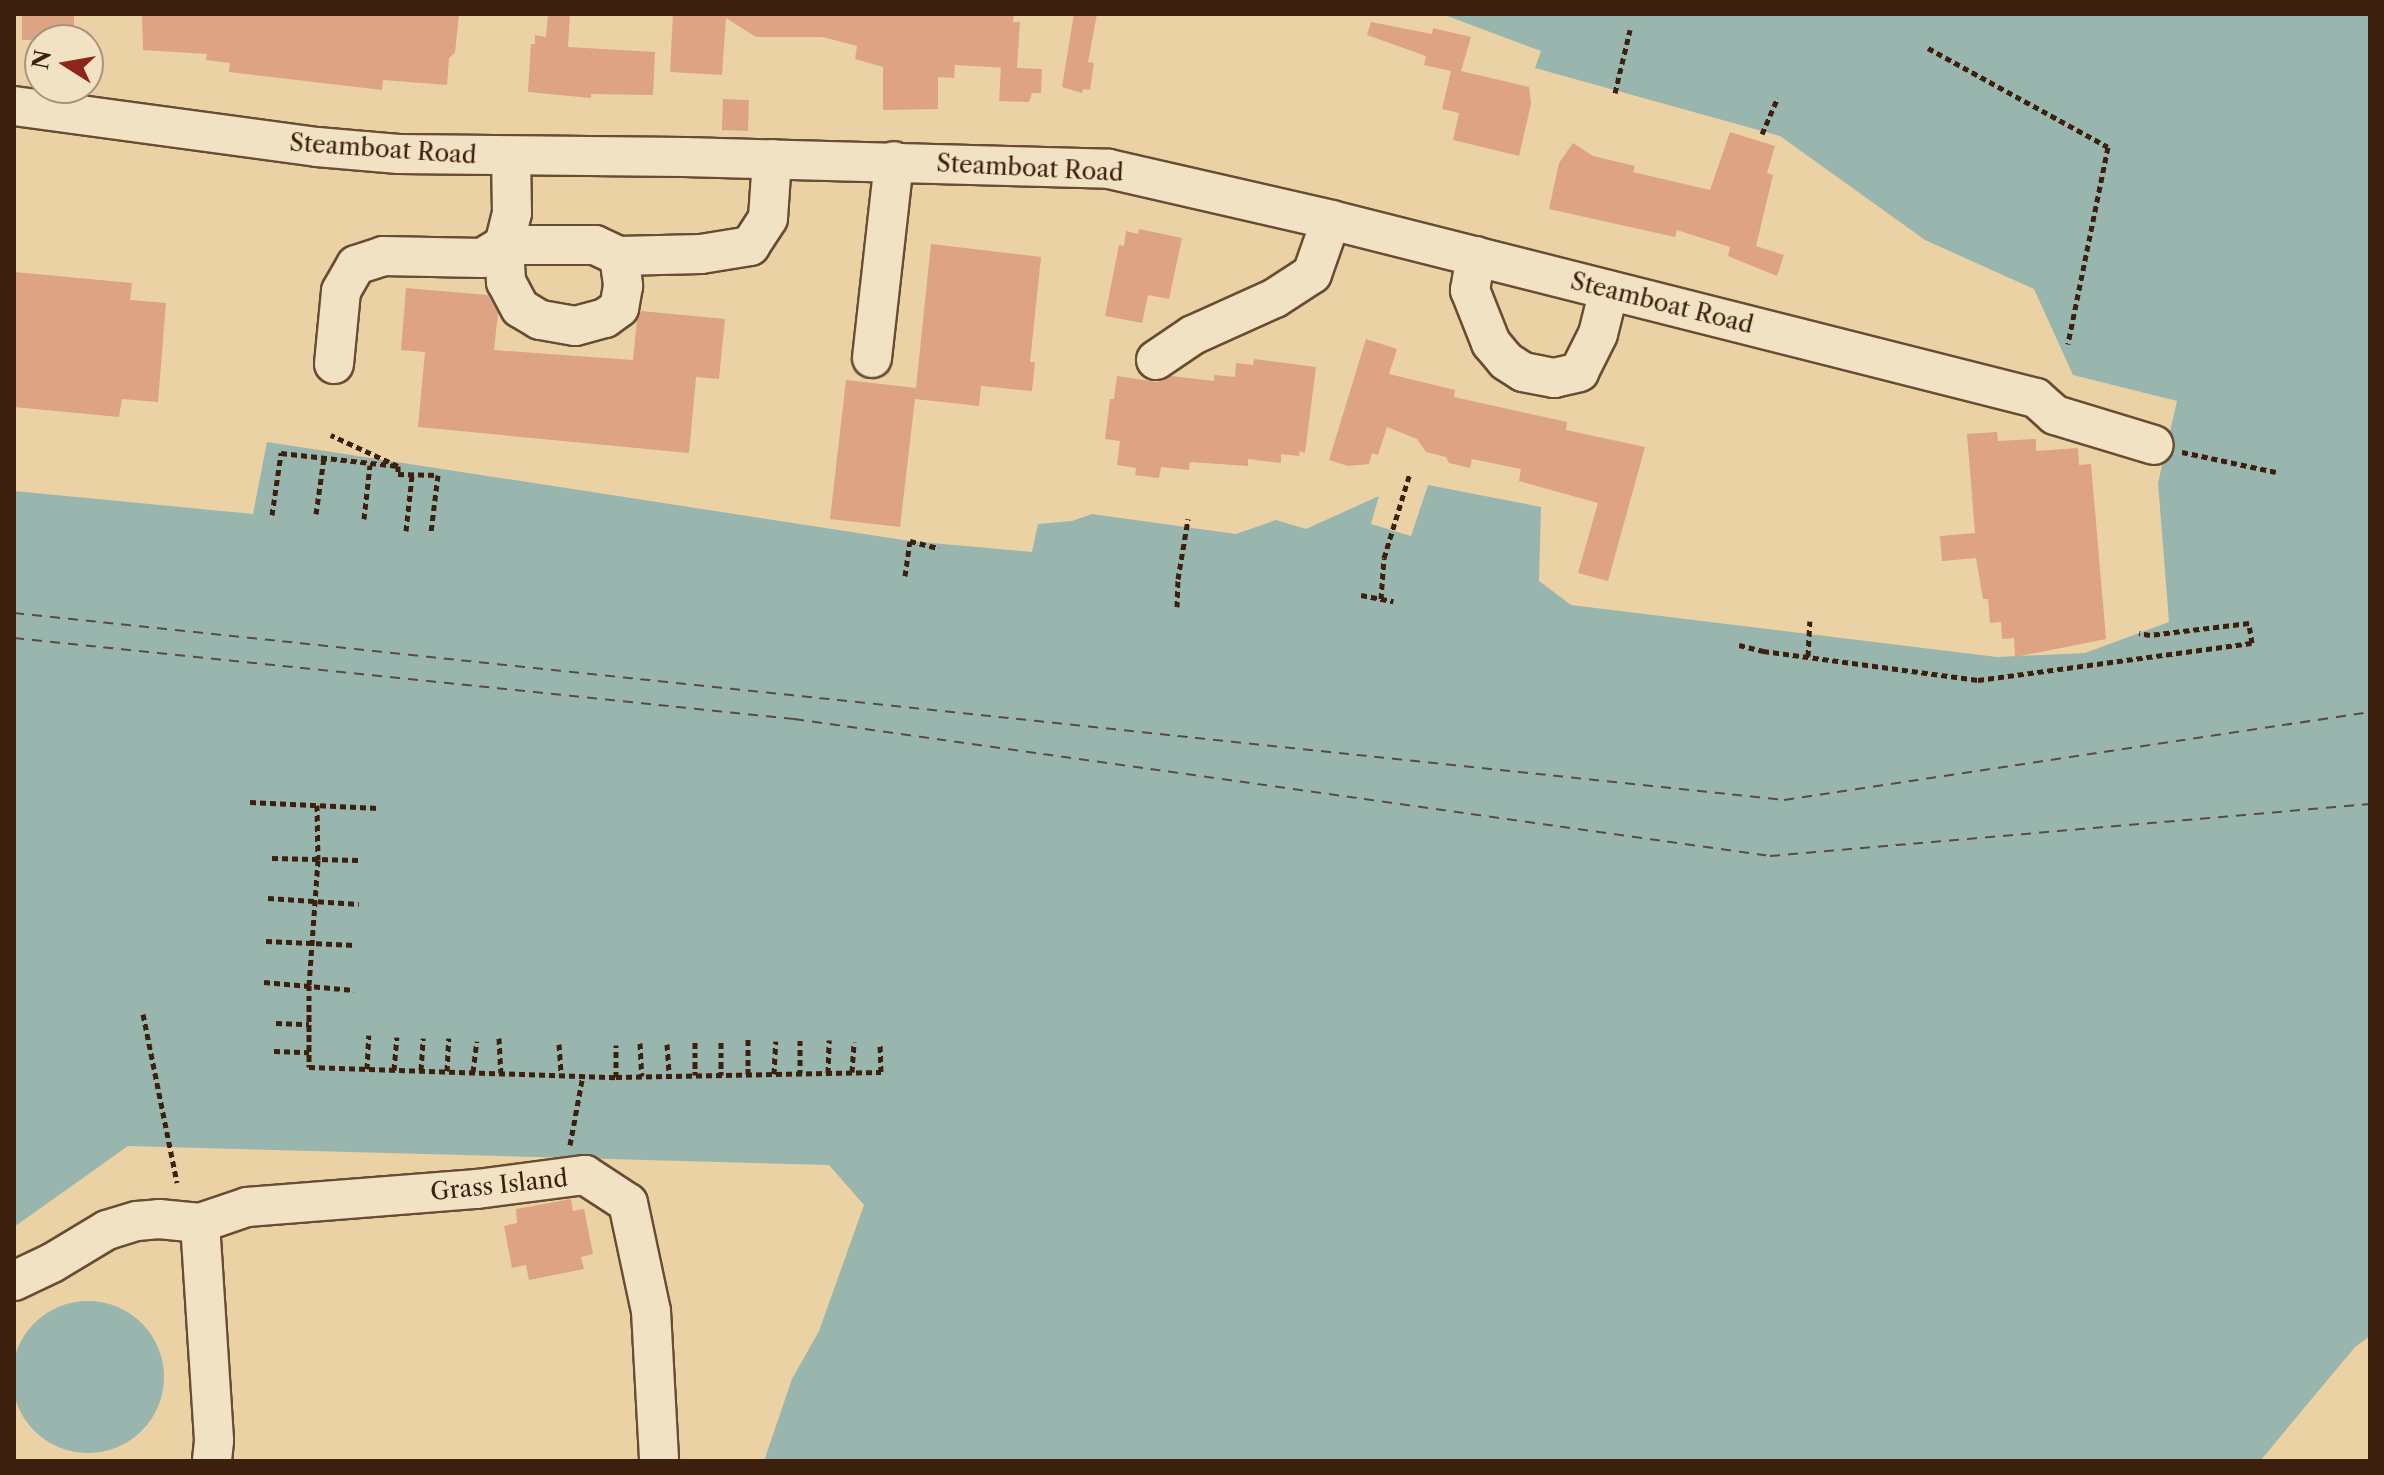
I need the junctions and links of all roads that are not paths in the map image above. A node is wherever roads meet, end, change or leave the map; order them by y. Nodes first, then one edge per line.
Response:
1 (14, 106) edge
2 (511, 156) junction
3 (772, 159) junction
4 (894, 161) junction
5 (1331, 220) junction
6 (504, 245) junction
7 (619, 256) junction
8 (1476, 256) junction
9 (1609, 290) junction
10 (872, 358) dead end
11 (1156, 360) dead end
12 (334, 364) dead end
13 (2154, 445) road end
14 (200, 1223) junction
15 (14, 1281) edge
16 (212, 1461) edge
17 (659, 1461) edge

1 - 2 street, Steamboat Road
2 - 3 street, Steamboat Road
2 - 6 street
3 - 4 street, Steamboat Road
3 - 7 street
4 - 5 street, Steamboat Road
4 - 10 street
5 - 8 street, Steamboat Road
5 - 11 street
6 - 7 street
6 - 7 street
6 - 12 street
8 - 9 street, Steamboat Road
8 - 9 street
9 - 13 street, Steamboat Road
14 - 15 street, Grass Island
14 - 16 street
14 - 17 street, Grass Island

